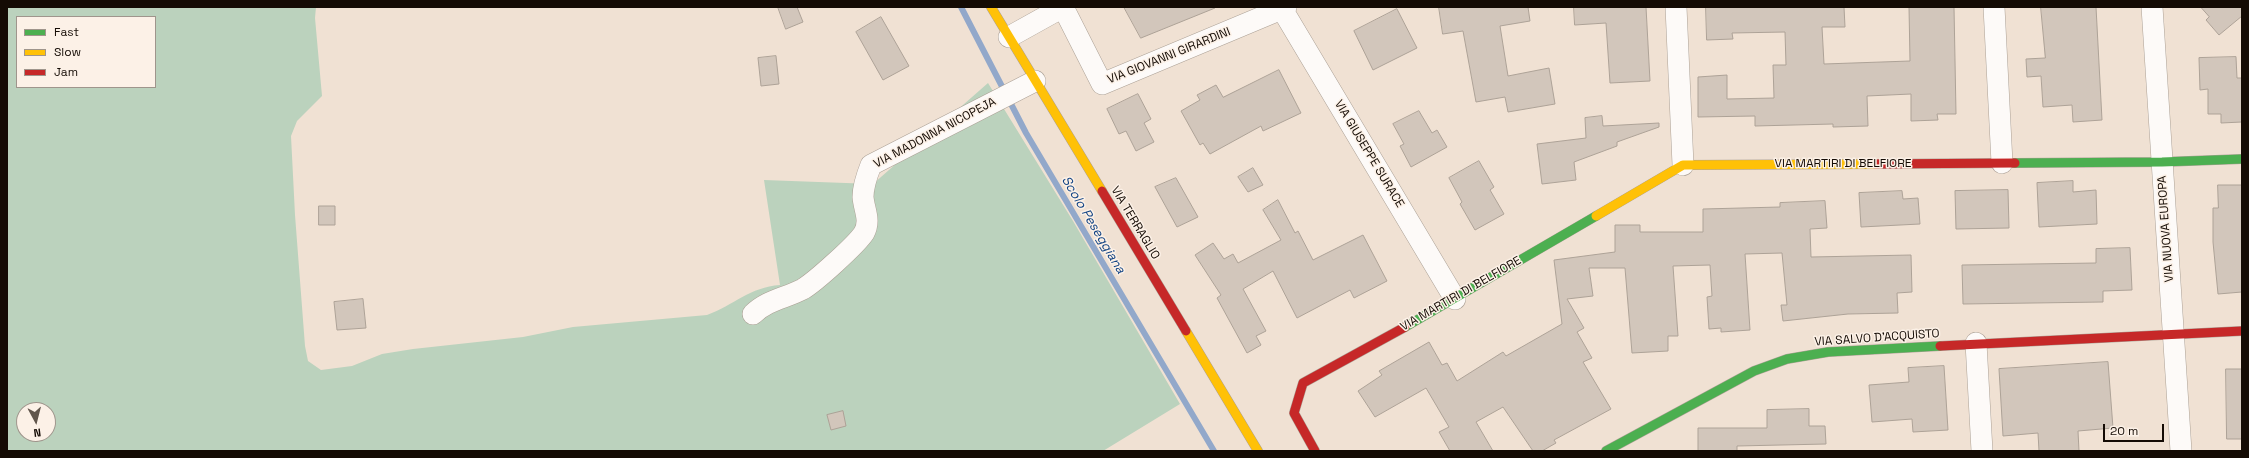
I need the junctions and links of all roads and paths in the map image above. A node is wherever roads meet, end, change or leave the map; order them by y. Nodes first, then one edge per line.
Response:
1 (991, 7) edge
2 (1676, 7) edge
3 (1994, 7) edge
4 (2152, 7) edge
5 (1284, 8) edge
6 (1009, 37) junction
7 (1026, 85) junction
8 (2242, 159) edge
9 (2162, 162) junction
10 (2002, 163) junction
11 (1683, 165) junction
12 (1455, 299) junction
13 (753, 314) dead end
14 (2242, 331) edge
15 (2173, 333) junction
16 (1976, 343) junction
17 (1258, 451) edge
18 (1315, 451) edge
19 (1606, 451) edge
20 (1982, 451) edge
21 (2181, 451) edge

1 - 6 street, VIA TERRAGLIO
2 - 11 street
3 - 10 street
4 - 9 street, VIA NUOVA EUROPA
5 - 6 street, VIA GIOVANNI GIRARDINI
5 - 12 street, VIA GIUSEPPE SURACE
6 - 7 street, VIA TERRAGLIO
7 - 13 street, VIA MADONNA NICOPEJA
7 - 17 street, VIA TERRAGLIO
8 - 9 street, VIA MARTIRI DI BELFIORE
9 - 10 street, VIA MARTIRI DI BELFIORE
9 - 15 street, VIA NUOVA EUROPA
10 - 11 street, VIA MARTIRI DI BELFIORE
11 - 12 street, VIA MARTIRI DI BELFIORE
12 - 18 street, VIA MARTIRI DI BELFIORE
14 - 15 street, VIA SALVO D'ACQUISTO
15 - 16 street, VIA SALVO D'ACQUISTO
15 - 21 street, VIA NUOVA EUROPA
16 - 19 street, VIA SALVO D'ACQUISTO
16 - 20 street

